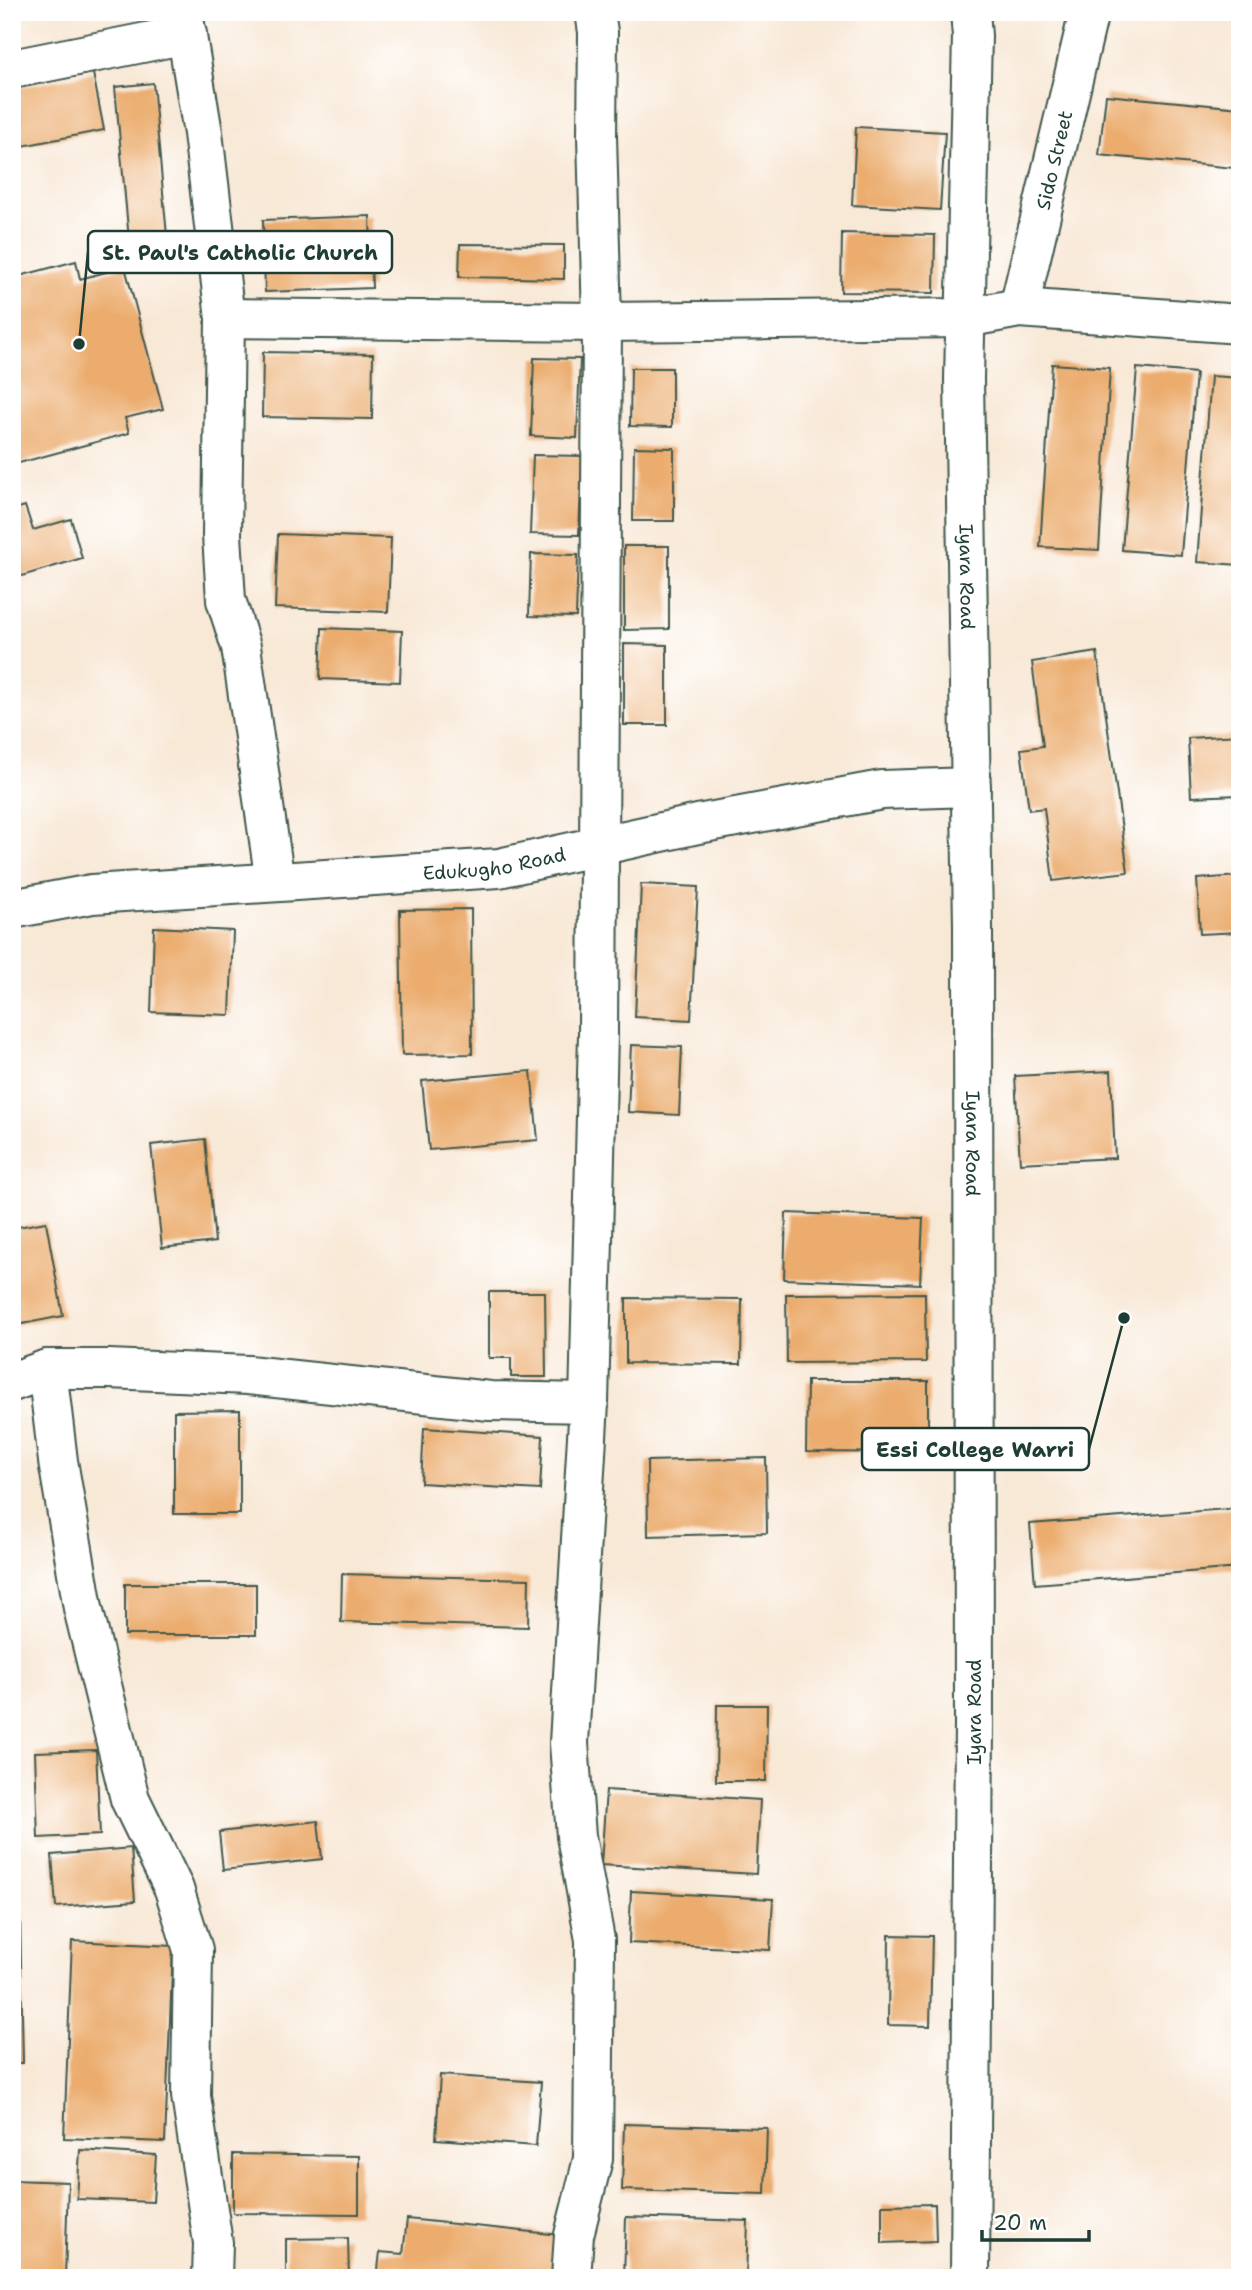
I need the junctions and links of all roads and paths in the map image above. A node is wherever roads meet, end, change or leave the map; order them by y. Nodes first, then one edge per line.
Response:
1 (595, 12) edge
2 (970, 12) edge
3 (1089, 12) edge
4 (185, 23) edge
5 (12, 69) edge
6 (1019, 308) junction
7 (225, 318) junction
8 (965, 318) junction
9 (602, 322) junction
10 (1240, 324) edge
11 (971, 787) junction
12 (601, 847) junction
13 (275, 882) junction
14 (12, 909) edge
15 (30, 1376) edge
16 (589, 1403) junction
17 (212, 2278) edge
18 (571, 2278) edge
19 (971, 2278) edge

1 - 9 street
2 - 8 street, Iyara Road
3 - 6 street, Sido Street
4 - 5 street
4 - 7 street
6 - 8 street
6 - 10 street
7 - 9 street
7 - 13 street
8 - 9 street
8 - 11 street, Iyara Road
9 - 12 street
11 - 12 street, Edukugho Road
11 - 19 street, Iyara Road
12 - 13 street, Edukugho Road
12 - 16 street
13 - 14 street, Edukugho Road
15 - 16 street
15 - 17 street
16 - 18 street

